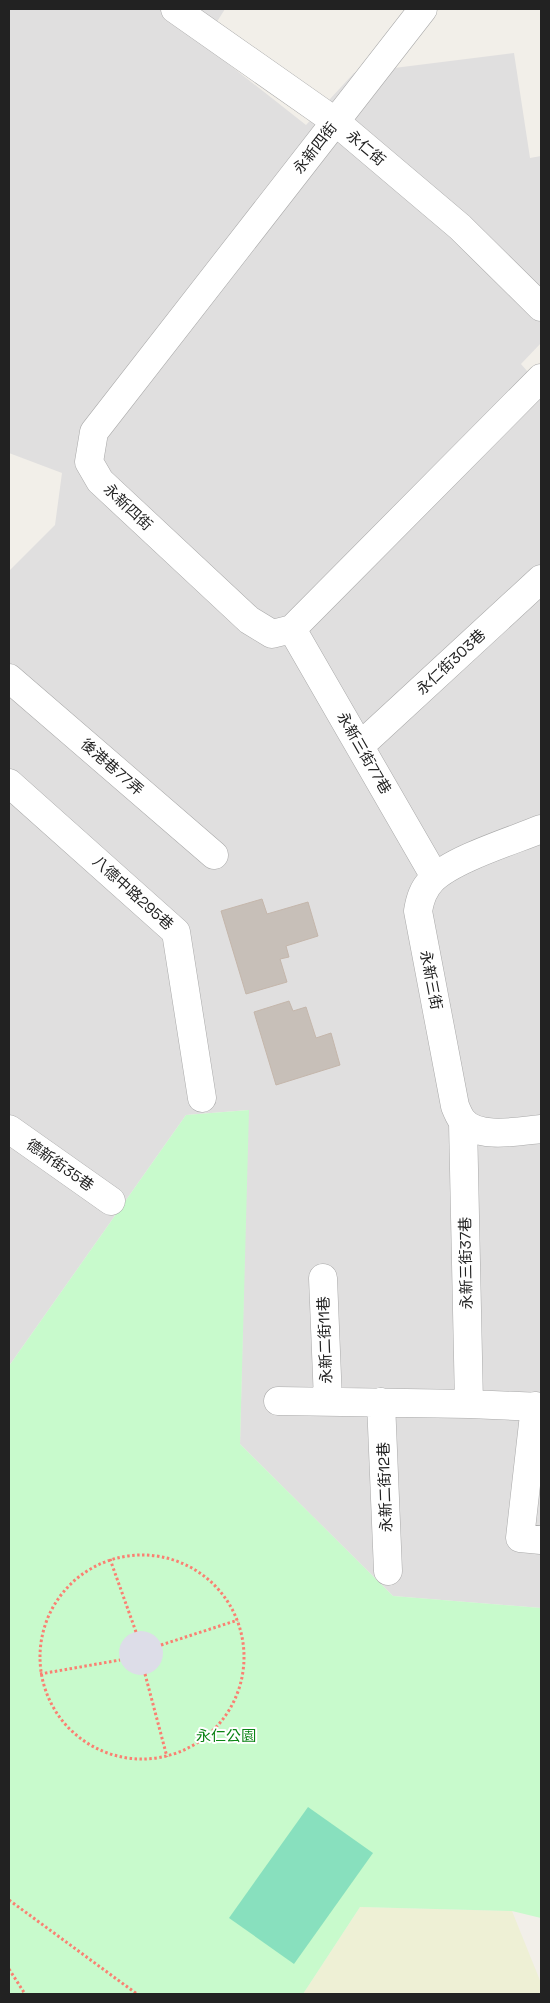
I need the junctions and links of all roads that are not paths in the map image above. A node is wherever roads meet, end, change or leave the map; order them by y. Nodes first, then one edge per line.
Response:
1 (175, 9) edge
2 (423, 9) edge
3 (336, 122) junction
4 (541, 307) edge
5 (541, 378) edge
6 (541, 579) edge
7 (292, 629) junction
8 (9, 678) edge
9 (361, 745) junction
10 (9, 783) edge
11 (541, 829) edge
12 (214, 855) dead end
13 (435, 877) junction
14 (202, 1098) dead end
15 (463, 1122) junction
16 (9, 1129) edge
17 (541, 1129) edge
18 (112, 1201) dead end
19 (323, 1278) dead end
20 (278, 1401) dead end
21 (328, 1401) junction
22 (381, 1402) junction
23 (470, 1404) junction
24 (538, 1407) edge
25 (541, 1540) edge
26 (388, 1571) dead end

1 - 3 street, 永仁街
2 - 3 street, 永新四街
3 - 4 street, 永仁街
3 - 7 street, 永新四街
5 - 7 street
6 - 9 street, 永仁街303巷
7 - 9 street, 永新三街77巷
8 - 12 street, 後港巷77弄
9 - 13 street, 永新三街77巷
10 - 14 street, 八德中路295巷
11 - 13 street, 永新三街
13 - 15 street, 永新三街
15 - 17 street
15 - 23 street, 永新三街37巷
16 - 18 street, 德新街35巷
19 - 21 street, 永新二街11巷
20 - 21 street
21 - 22 street
22 - 23 street
22 - 26 street, 永新二街12巷
23 - 24 street
24 - 25 street

